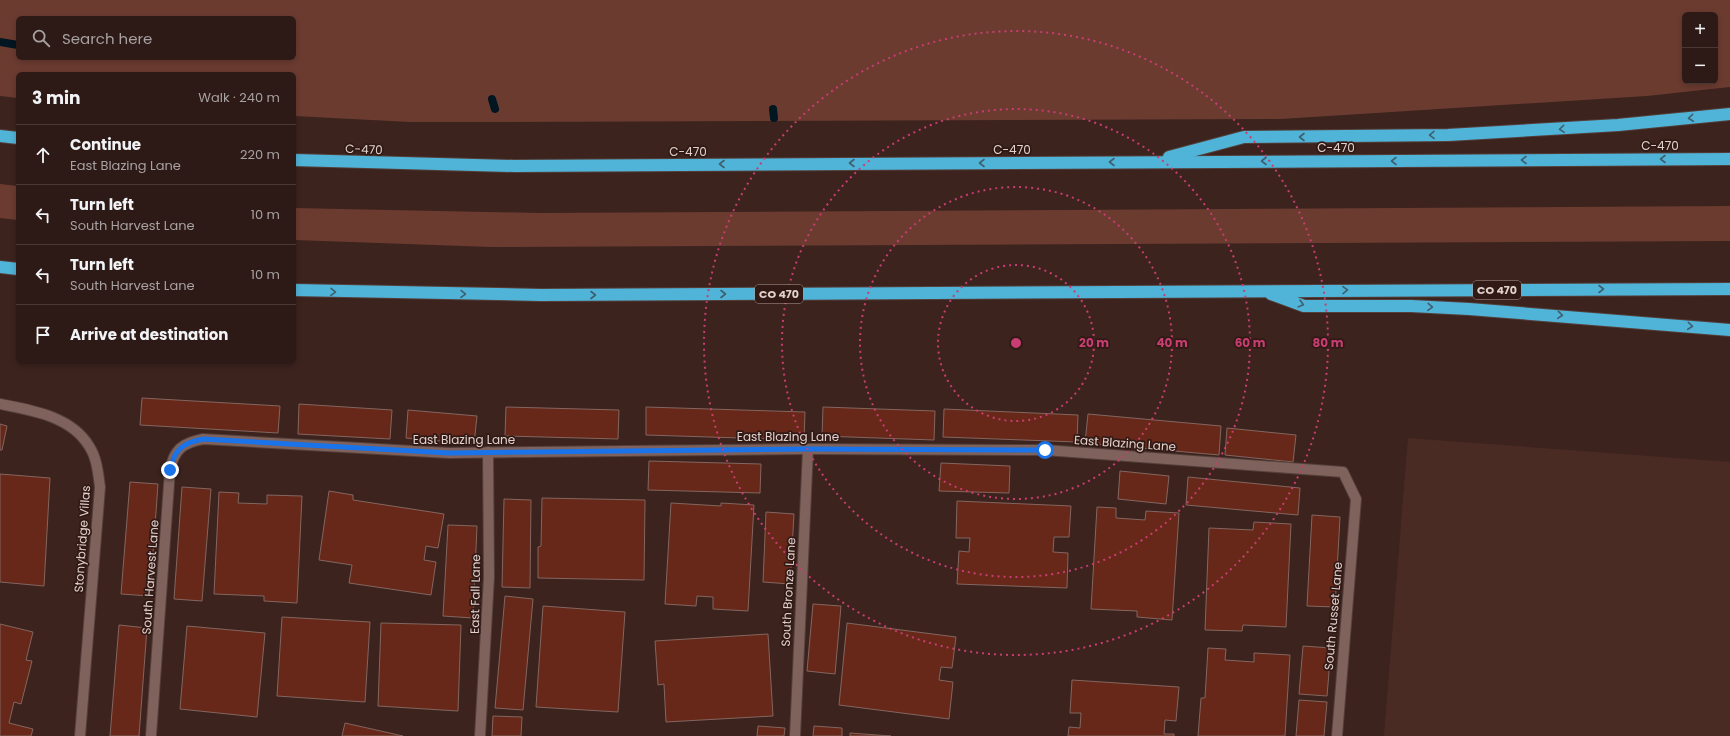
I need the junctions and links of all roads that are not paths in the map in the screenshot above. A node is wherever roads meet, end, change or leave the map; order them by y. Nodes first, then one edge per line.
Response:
1 (1730, 114) edge
2 (0, 136) edge
3 (16, 138) edge
4 (1730, 159) edge
5 (296, 160) edge
6 (1151, 162) junction
7 (0, 267) edge
8 (16, 269) edge
9 (1730, 289) edge
10 (296, 290) edge
11 (1264, 292) junction
12 (1730, 330) edge
13 (0, 404) edge
14 (203, 439) joint
15 (808, 449) junction
16 (488, 452) junction
17 (1356, 499) joint
18 (80, 736) edge
19 (151, 736) edge
20 (480, 736) edge
21 (795, 736) edge
22 (1337, 736) edge

1 -> 6 highway
2 - 3 highway
4 -> 6 highway, C-470
6 -> 5 highway, C-470
7 - 8 highway
11 -> 9 highway, CO 470
10 -> 11 highway, CO 470
11 -> 12 highway
13 - 18 lane, Stonybridge Villas
14 - 16 lane, East Blazing Lane
14 - 19 lane, South Harvest Lane
15 - 16 lane, East Blazing Lane
15 - 17 lane, East Blazing Lane
15 - 21 lane, South Bronze Lane
16 - 20 lane, East Fall Lane
17 - 22 lane, South Russet Lane

